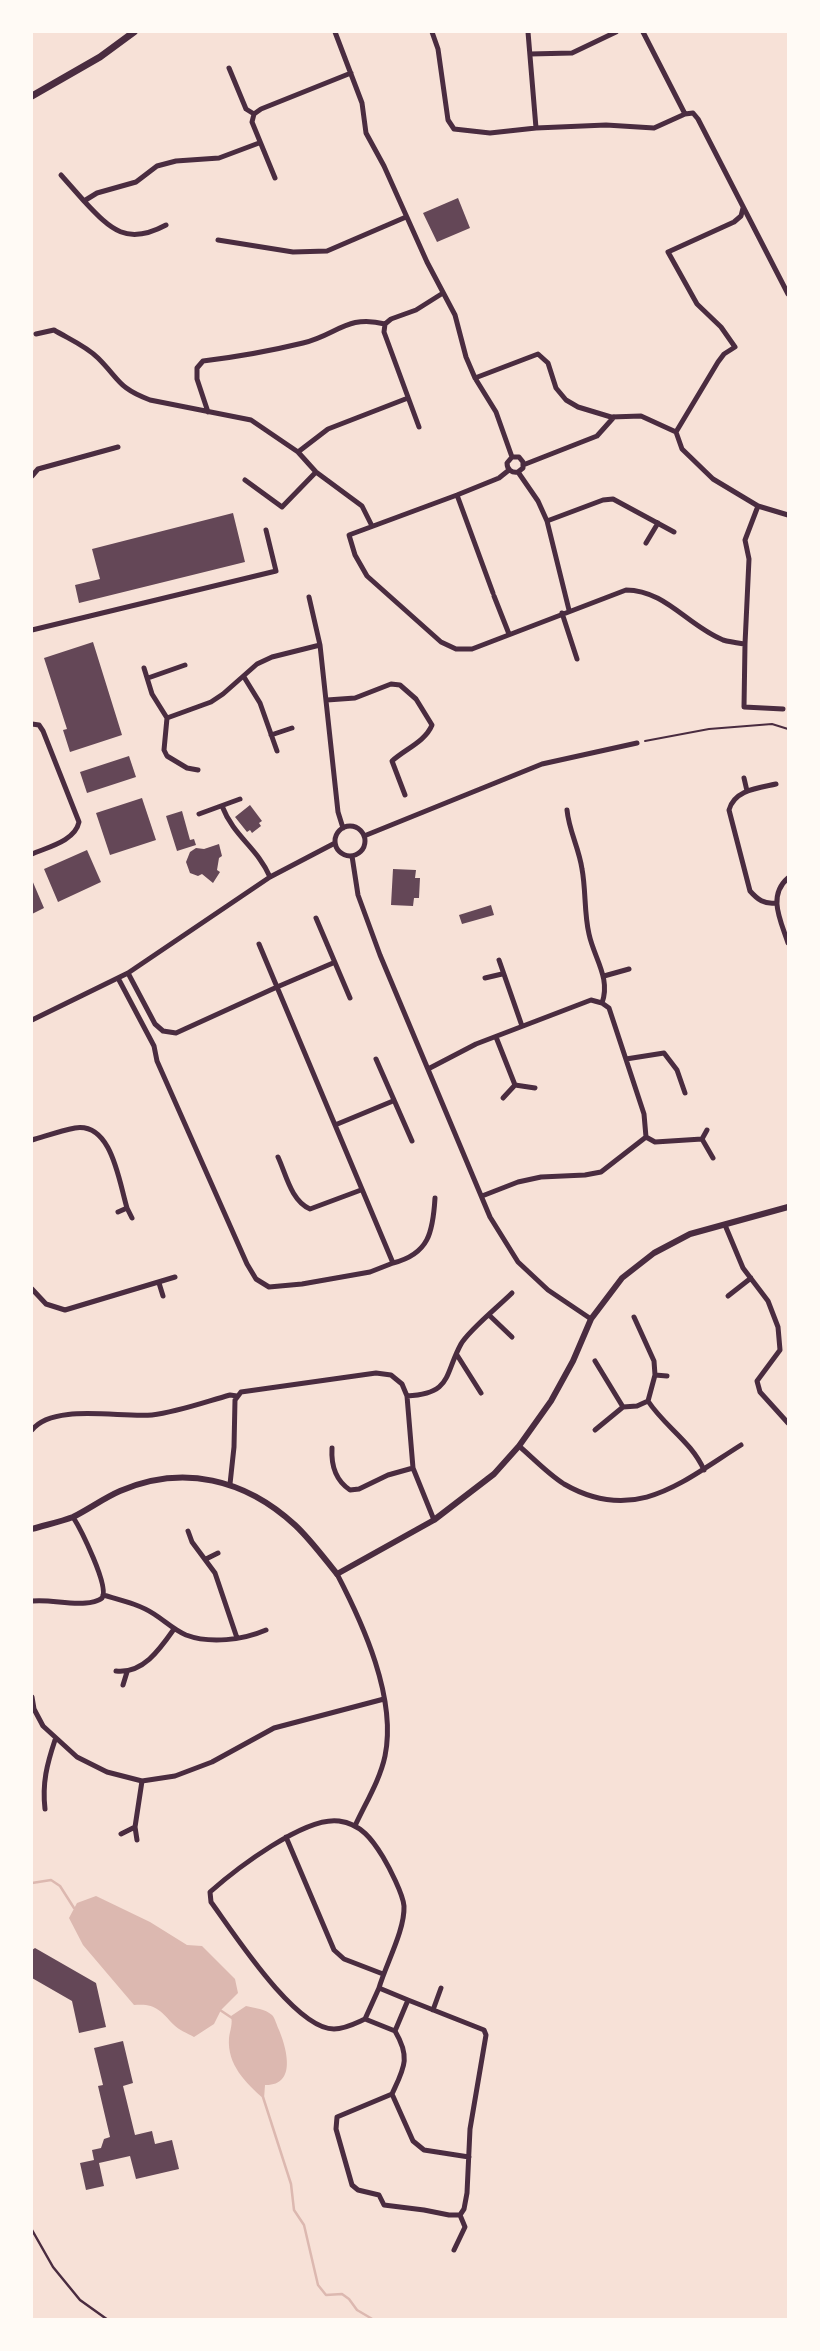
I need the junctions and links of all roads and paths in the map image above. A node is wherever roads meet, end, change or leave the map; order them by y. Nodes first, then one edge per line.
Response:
1 (134, 32) edge
2 (335, 32) edge
3 (432, 32) edge
4 (528, 32) edge
5 (616, 32) edge
6 (643, 32) edge
7 (530, 54) junction
8 (229, 68) dead end
9 (351, 73) junction
10 (32, 96) edge
11 (254, 114) junction
12 (685, 114) junction
13 (536, 128) junction
14 (259, 143) junction
15 (61, 176) dead end
16 (275, 178) dead end
17 (84, 201) junction
18 (743, 208) junction
19 (406, 217) junction
20 (166, 225) dead end
21 (218, 240) dead end
22 (443, 293) junction
23 (789, 294) edge
24 (385, 324) junction
25 (36, 334) dead end
26 (475, 378) junction
27 (408, 398) junction
28 (208, 412) junction
29 (614, 418) junction
30 (419, 427) dead end
31 (676, 432) junction
32 (118, 447) dead end
33 (298, 452) junction
34 (512, 457) junction
35 (523, 465) junction
36 (509, 470) junction
37 (316, 472) junction
38 (519, 472) junction
39 (32, 476) edge
40 (244, 480) dead end
41 (457, 495) junction
42 (758, 506) junction
43 (789, 515) edge
44 (547, 521) junction
45 (658, 523) junction
46 (372, 526) junction
47 (266, 530) dead end
48 (674, 532) dead end
49 (646, 543) dead end
50 (309, 597) dead end
51 (569, 610) junction
52 (562, 613) junction
53 (32, 630) edge
54 (509, 634) junction
55 (745, 644) junction
56 (320, 645) junction
57 (577, 659) dead end
58 (186, 665) dead end
59 (144, 668) dead end
60 (244, 677) junction
61 (148, 678) junction
62 (327, 699) junction
63 (783, 709) dead end
64 (167, 718) junction
65 (32, 723) edge
66 (292, 728) dead end
67 (789, 729) edge
68 (271, 735) junction
69 (637, 743) joint
70 (277, 751) dead end
71 (198, 770) dead end
72 (744, 778) dead end
73 (776, 784) dead end
74 (747, 791) junction
75 (405, 795) dead end
76 (240, 799) dead end
77 (222, 806) junction
78 (567, 810) dead end
79 (199, 814) dead end
80 (343, 828) junction
81 (364, 836) junction
82 (335, 843) junction
83 (32, 854) edge
84 (352, 856) junction
85 (270, 877) junction
86 (789, 878) edge
87 (775, 903) junction
88 (316, 918) dead end
89 (789, 943) edge
90 (259, 944) dead end
91 (499, 961) dead end
92 (334, 963) junction
93 (629, 969) dead end
94 (128, 974) junction
95 (502, 974) junction
96 (604, 976) junction
97 (118, 978) junction
98 (485, 978) dead end
99 (277, 987) junction
100 (350, 998) dead end
101 (601, 1003) junction
102 (32, 1020) edge
103 (522, 1026) junction
104 (496, 1037) junction
105 (668, 1044) dead end
106 (664, 1053) junction
107 (377, 1059) dead end
108 (626, 1059) junction
109 (428, 1069) junction
110 (515, 1085) junction
111 (535, 1087) dead end
112 (685, 1093) dead end
113 (503, 1098) dead end
114 (393, 1101) junction
115 (335, 1125) junction
116 (707, 1130) dead end
117 (646, 1137) junction
118 (702, 1139) junction
119 (32, 1140) edge
120 (412, 1141) dead end
121 (278, 1157) dead end
122 (713, 1158) dead end
123 (361, 1190) junction
124 (482, 1196) junction
125 (435, 1198) dead end
126 (789, 1207) edge
127 (127, 1209) junction
128 (118, 1212) dead end
129 (132, 1218) dead end
130 (725, 1225) junction
131 (393, 1263) junction
132 (175, 1277) dead end
133 (751, 1278) junction
134 (159, 1283) junction
135 (32, 1289) edge
136 (512, 1293) dead end
137 (163, 1296) dead end
138 (728, 1296) dead end
139 (489, 1315) junction
140 (634, 1317) dead end
141 (591, 1319) junction
142 (512, 1337) dead end
143 (457, 1355) junction
144 (596, 1361) dead end
145 (655, 1375) junction
146 (667, 1376) dead end
147 (481, 1393) dead end
148 (237, 1396) junction
149 (407, 1396) junction
150 (648, 1401) junction
151 (623, 1407) junction
152 (789, 1423) edge
153 (32, 1430) edge
154 (595, 1430) dead end
155 (741, 1445) dead end
156 (519, 1446) junction
157 (332, 1448) dead end
158 (323, 1460) dead end
159 (332, 1460) junction
160 (413, 1468) junction
161 (704, 1470) junction
162 (230, 1484) junction
163 (73, 1517) junction
164 (434, 1520) junction
165 (32, 1529) edge
166 (188, 1531) dead end
167 (218, 1553) dead end
168 (206, 1559) junction
169 (337, 1574) junction
170 (103, 1595) junction
171 (32, 1601) edge
172 (174, 1629) junction
173 (266, 1630) dead end
174 (256, 1635) junction
175 (237, 1638) junction
176 (257, 1642) dead end
177 (116, 1671) dead end
178 (127, 1672) junction
179 (123, 1685) dead end
180 (32, 1696) edge
181 (384, 1699) junction
182 (55, 1740) junction
183 (142, 1781) junction
184 (45, 1809) dead end
185 (355, 1826) junction
186 (135, 1827) junction
187 (121, 1834) dead end
188 (286, 1837) junction
189 (137, 1840) dead end
190 (383, 1974) junction
191 (379, 1988) junction
192 (441, 1988) dead end
193 (408, 2000) junction
194 (433, 2010) junction
195 (366, 2018) junction
196 (395, 2031) junction
197 (392, 2094) junction
198 (469, 2157) junction
199 (460, 2215) junction
200 (32, 2230) edge
201 (454, 2250) dead end
202 (108, 2319) edge

1 - 10 main road
2 - 9 street
3 - 13 street
4 - 7 street
5 - 7 street
6 - 12 street
7 - 13 street
8 - 11 street
9 - 11 street
9 - 19 street
11 - 14 street
12 - 13 street
12 - 18 street
14 - 16 street
14 - 17 street
15 - 17 street
17 - 20 street
18 - 23 street
18 - 31 street
19 - 21 street
19 - 22 street
22 - 24 street
22 - 26 street
24 - 27 street
24 - 28 street
25 - 28 street
26 - 29 street
26 - 34 street
27 - 30 street
27 - 33 street
28 - 33 street
29 - 31 street
29 - 35 street
31 - 42 street
32 - 39 street
33 - 37 street
34 - 35 street
34 - 36 street
35 - 38 street
36 - 38 street
36 - 41 street
37 - 40 street
37 - 46 street
38 - 44 street
41 - 46 street
41 - 54 street
42 - 43 street
42 - 55 street
44 - 45 street
44 - 51 street
45 - 48 street
45 - 49 street
46 - 54 street
47 - 53 street
50 - 56 street
51 - 52 street
51 - 55 street
52 - 54 street
52 - 57 street
55 - 63 street
56 - 60 street
56 - 62 street
58 - 61 street
59 - 61 street
60 - 64 street
60 - 68 street
61 - 64 street
62 - 75 street
62 - 80 street
64 - 71 street
65 - 83 street
66 - 68 street
67 - 69 path
68 - 70 street
69 - 81 street
72 - 74 street
73 - 74 street
74 - 87 street
76 - 77 street
77 - 79 street
77 - 85 street
78 - 96 street
80 - 81 street
80 - 82 street
81 - 84 street
82 - 84 street
82 - 85 street
84 - 109 street
85 - 94 street
86 - 87 street
87 - 89 street
88 - 92 street
90 - 99 street
91 - 95 street
92 - 99 street
92 - 100 street
93 - 96 street
94 - 97 street
94 - 99 street
95 - 98 street
95 - 103 street
96 - 101 street
97 - 102 street
97 - 131 street
99 - 115 street
101 - 103 street
101 - 108 street
103 - 104 street
104 - 109 street
104 - 110 street
105 - 106 street
106 - 108 street
106 - 112 street
107 - 114 street
108 - 117 street
109 - 124 street
110 - 111 street
110 - 113 street
114 - 115 street
114 - 120 street
115 - 123 street
116 - 118 street
117 - 118 street
117 - 124 street
118 - 122 street
119 - 127 street
121 - 123 street
123 - 131 street
124 - 141 street
125 - 131 street
126 - 130 street
127 - 128 street
127 - 129 street
130 - 133 street
130 - 141 street
132 - 134 street
133 - 138 street
133 - 152 street
134 - 135 street
134 - 137 street
136 - 139 street
139 - 142 street
139 - 143 street
140 - 145 street
141 - 156 street
143 - 147 street
143 - 149 street
144 - 151 street
145 - 146 street
145 - 150 street
148 - 149 street
148 - 153 street
148 - 162 street
149 - 160 street
150 - 151 street
150 - 161 street
151 - 154 street
155 - 161 street
156 - 161 street
156 - 164 street
157 - 159 street
158 - 159 street
159 - 160 street
160 - 164 street
162 - 163 street
162 - 169 street
163 - 165 street
163 - 170 street
164 - 169 street
166 - 168 street
167 - 168 street
168 - 175 street
169 - 181 street
170 - 171 street
170 - 172 street
172 - 175 street
172 - 178 street
173 - 174 street
174 - 175 street
174 - 176 street
177 - 178 street
178 - 179 street
180 - 182 street
181 - 183 street
181 - 185 street
182 - 183 street
182 - 184 street
183 - 186 street
185 - 188 street
185 - 190 street
186 - 187 street
186 - 189 street
188 - 190 street
188 - 195 street
190 - 191 street
191 - 193 street
191 - 195 street
192 - 194 street
193 - 194 street
193 - 196 street
194 - 198 street
195 - 196 street
196 - 197 street
197 - 198 street
197 - 199 street
198 - 199 street
199 - 201 street
200 - 202 lane

